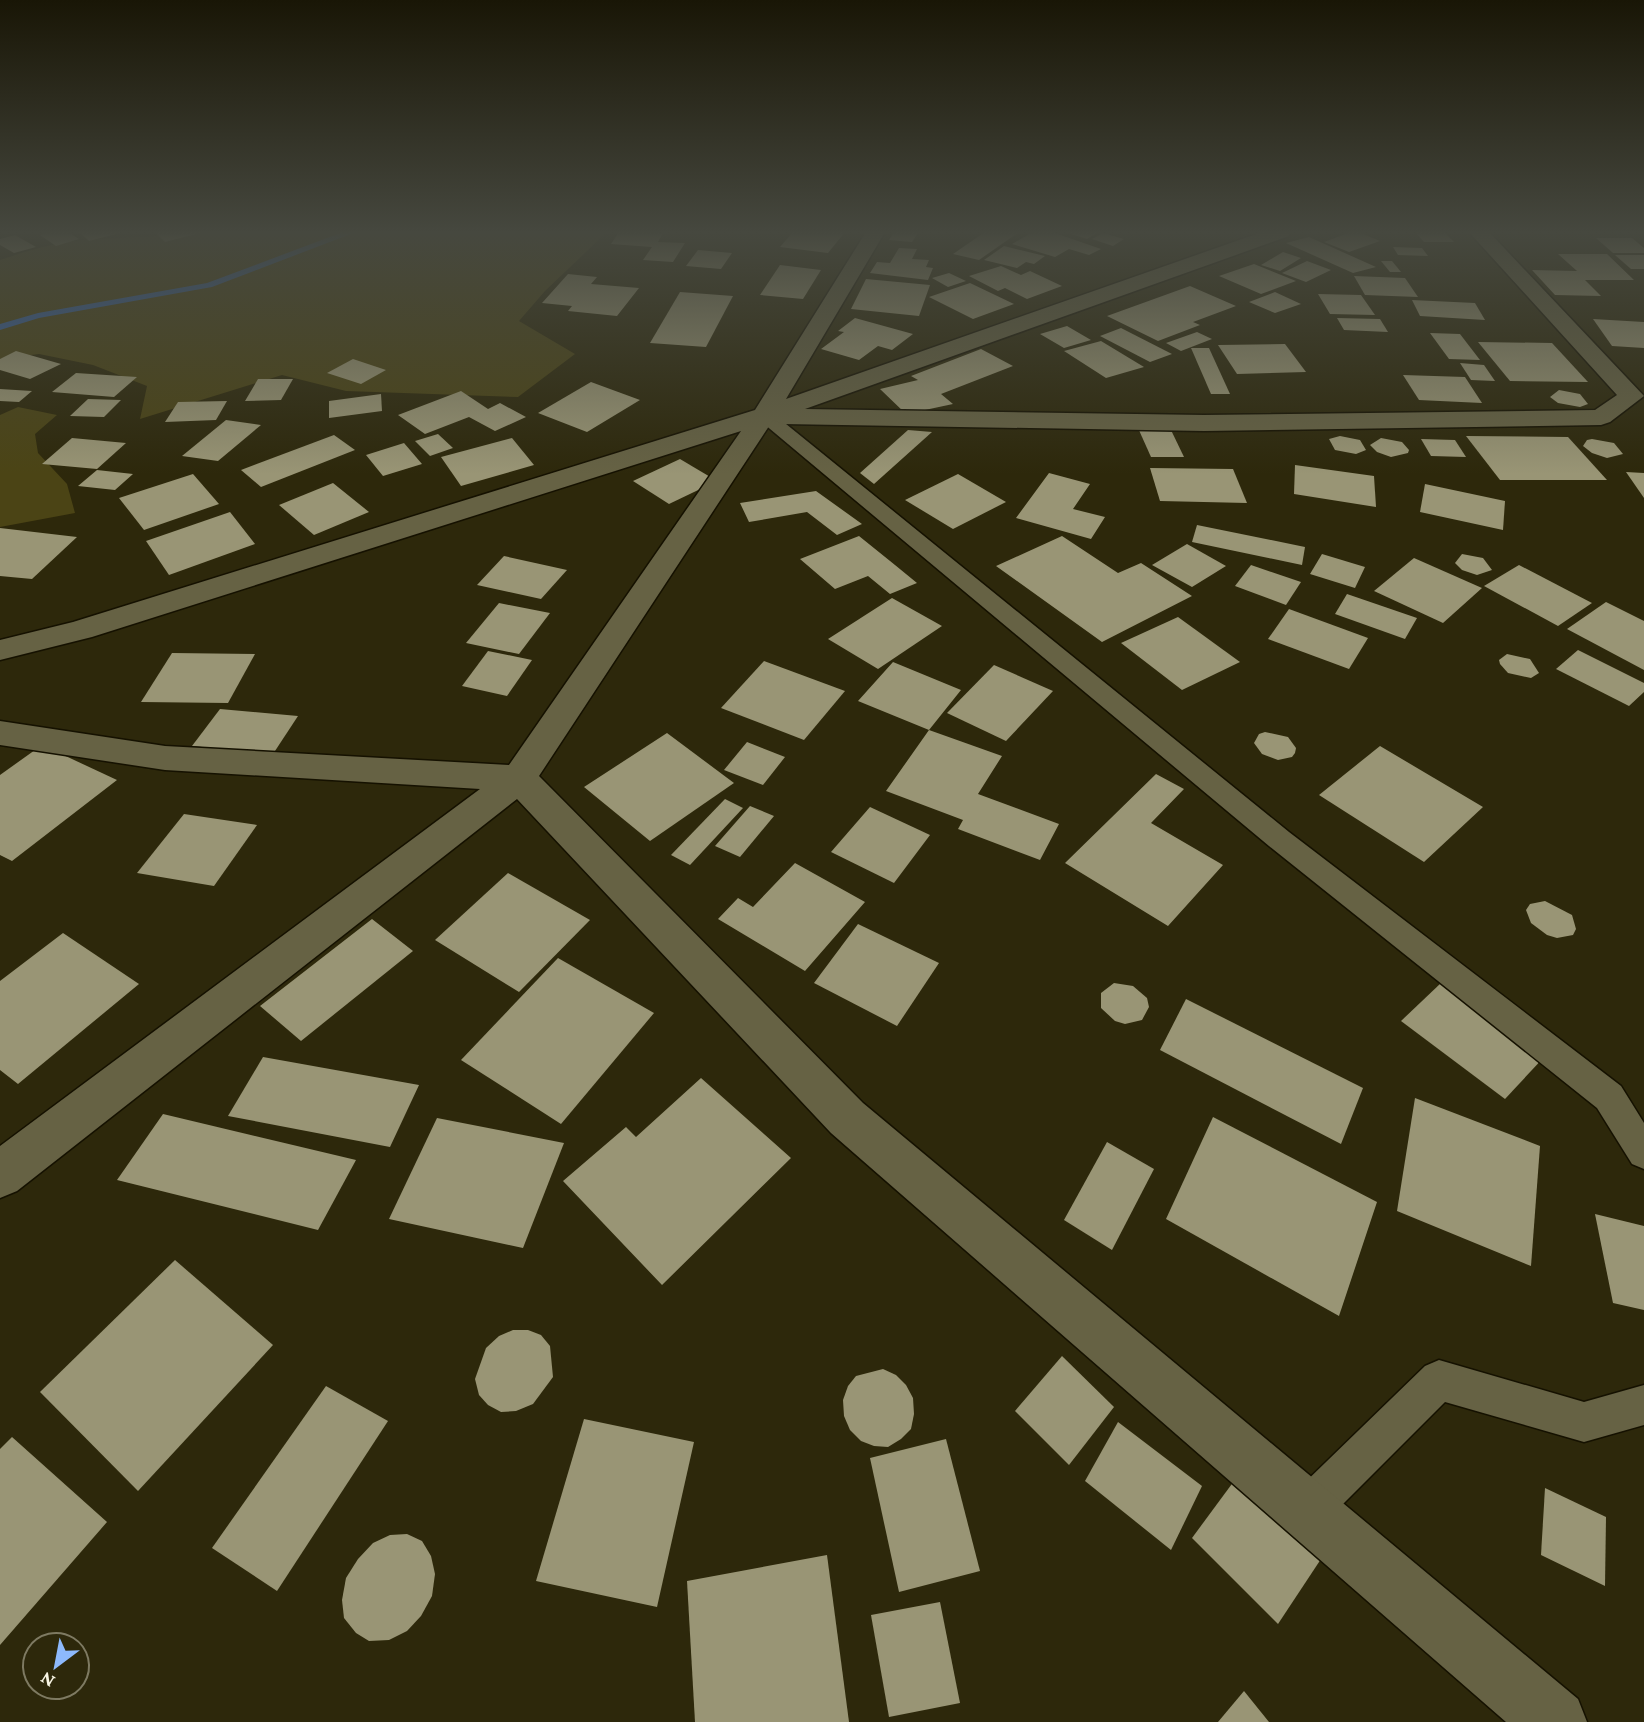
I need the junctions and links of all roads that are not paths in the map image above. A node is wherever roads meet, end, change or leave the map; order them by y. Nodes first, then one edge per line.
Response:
1 (827, 312) edge
2 (1055, 312) edge
3 (1553, 312) edge
4 (764, 415) junction
5 (0, 650) edge
6 (0, 733) edge
7 (519, 778) junction
8 (1644, 1153) edge
9 (0, 1175) edge
10 (1644, 1405) edge
11 (1307, 1510) junction
12 (1555, 1722) edge

1 - 4 street
2 - 4 street
3 - 4 street
4 - 5 street
4 - 7 street
4 - 8 lane
6 - 7 street
7 - 9 street
7 - 11 street
10 - 11 lane
11 - 12 street

